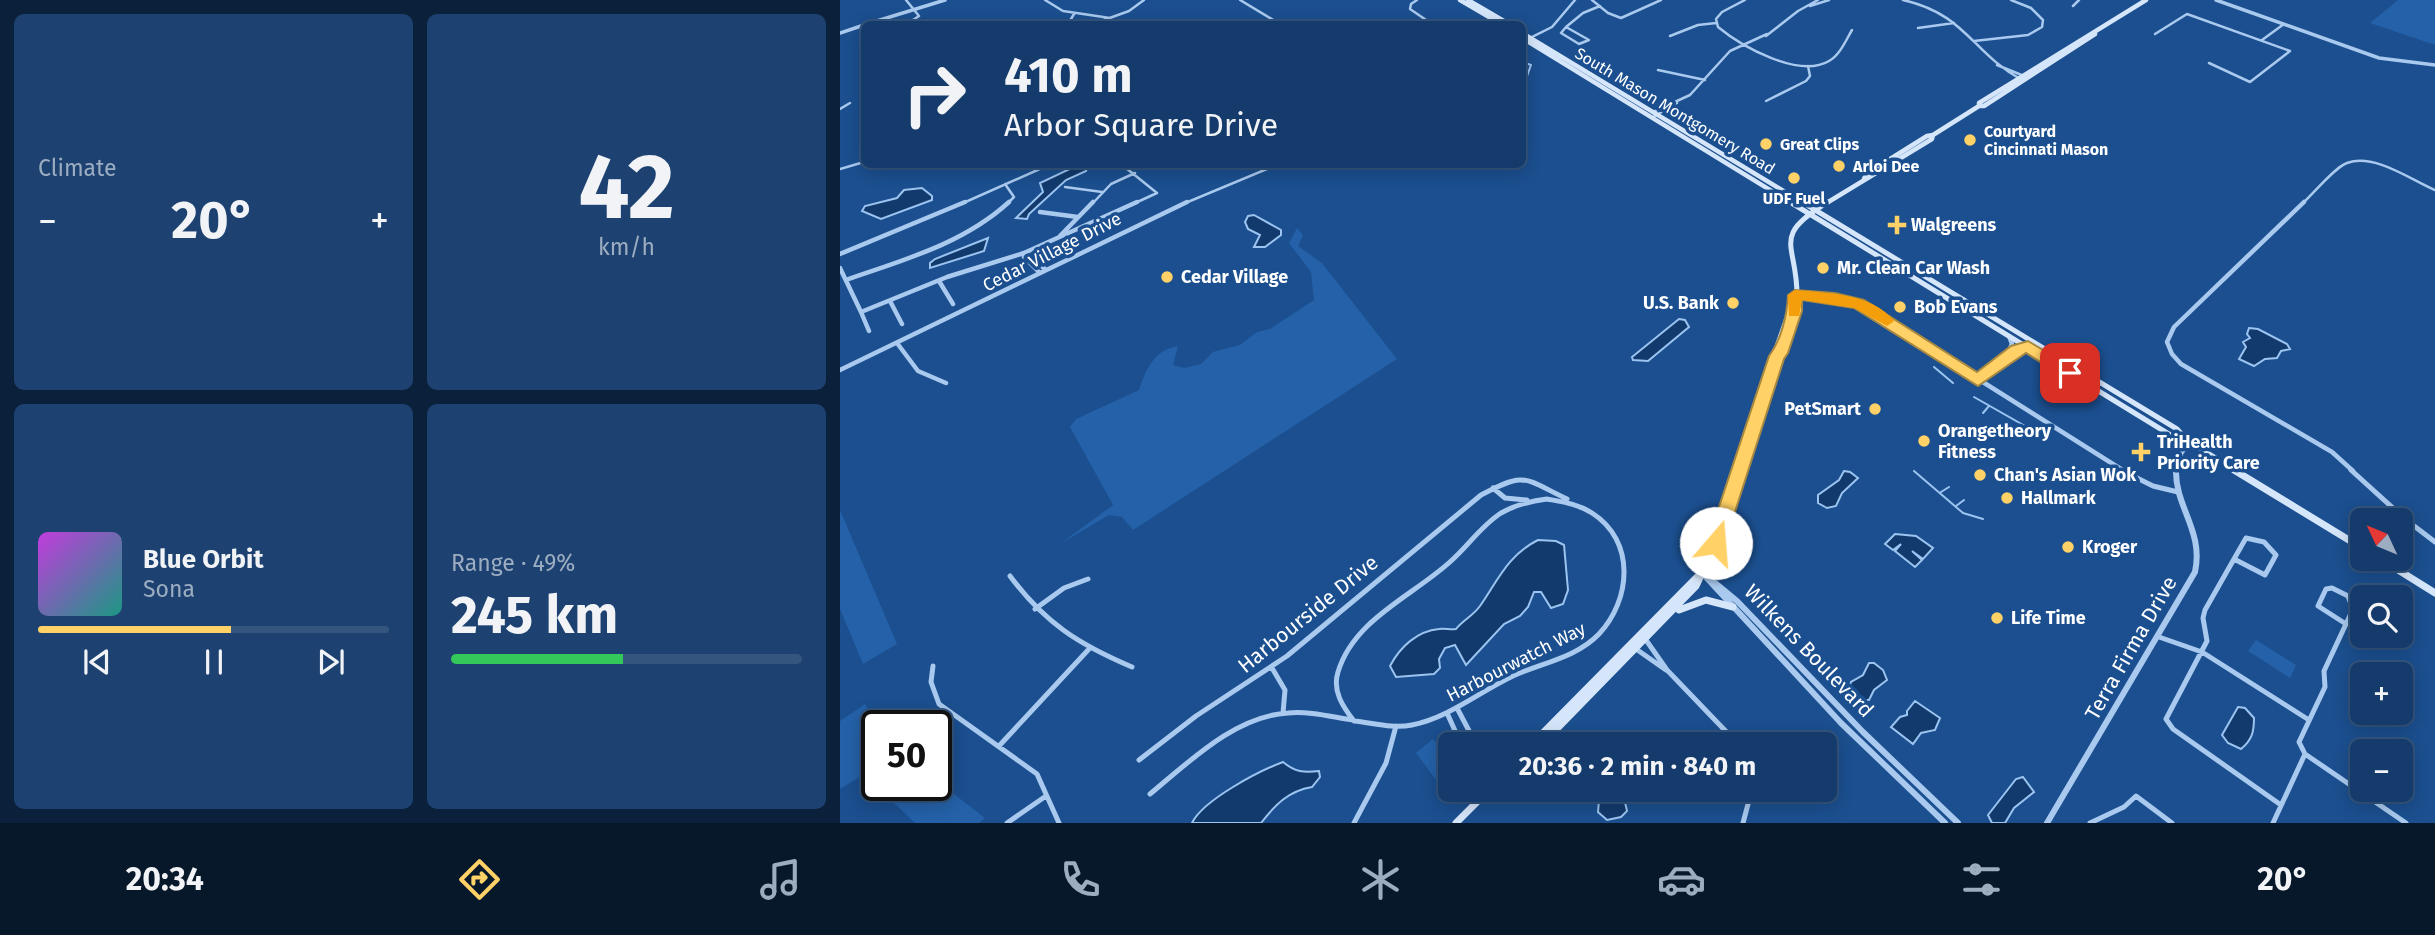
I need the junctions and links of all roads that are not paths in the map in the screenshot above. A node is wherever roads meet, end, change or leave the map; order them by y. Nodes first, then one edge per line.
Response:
1 (906, 0) edge
2 (945, 0) edge
3 (1045, 0) edge
4 (1144, 0) edge
5 (1240, 0) edge
6 (1417, 0) edge
7 (1460, 0) edge
8 (1468, 0) edge
9 (1575, 0) edge
10 (1592, 0) edge
11 (1661, 0) edge
12 (1745, 0) edge
13 (1818, 0) edge
14 (1829, 0) edge
15 (1903, 0) edge
16 (2011, 0) edge
17 (2079, 0) edge
18 (2146, 0) edge
19 (2216, 0) edge
20 (1600, 6) junction
21 (1806, 6) junction
22 (2073, 6) dead end
23 (915, 10) junction
24 (1075, 13) junction
25 (1110, 18) junction
26 (916, 20) joint
27 (879, 21) edge
28 (924, 21) edge
29 (1070, 21) edge
30 (1102, 21) edge
31 (1275, 21) edge
32 (1428, 21) edge
33 (1495, 21) edge
34 (1504, 21) edge
35 (1955, 22) junction
36 (1716, 23) junction
37 (2284, 24) junction
38 (861, 27) edge
39 (1566, 27) junction
40 (1918, 28) dead end
41 (1852, 30) dead end
42 (840, 33) edge
43 (2155, 34) dead end
44 (1670, 36) dead end
45 (1526, 38) edge
46 (1526, 39) edge
47 (2262, 40) junction
48 (1973, 41) junction
49 (1746, 44) junction
50 (2209, 63) dead end
51 (2435, 65) edge
52 (1808, 66) junction
53 (1658, 71) dead end
54 (2024, 78) junction
55 (1705, 80) junction
56 (1766, 101) dead end
57 (850, 103) dead end
58 (840, 109) edge
59 (1653, 114) junction
60 (861, 163) edge
61 (1042, 168) edge
62 (1127, 168) edge
63 (1269, 168) edge
64 (840, 169) edge
65 (1135, 173) junction
66 (1005, 184) junction
67 (1065, 187) dead end
68 (2435, 190) edge
69 (1102, 192) junction
70 (1813, 211) junction
71 (1040, 212) dead end
72 (1079, 217) junction
73 (1056, 239) junction
74 (1024, 253) junction
75 (840, 254) edge
76 (840, 268) edge
77 (1045, 269) junction
78 (1039, 272) junction
79 (846, 280) junction
80 (939, 281) junction
81 (1795, 295) junction
82 (890, 301) junction
83 (953, 304) dead end
84 (861, 312) junction
85 (902, 324) dead end
86 (869, 331) dead end
87 (2008, 335) junction
88 (897, 343) junction
89 (2028, 347) junction
90 (2006, 357) junction
91 (840, 370) edge
92 (1978, 380) junction
93 (946, 383) dead end
94 (2189, 442) junction
95 (1493, 488) junction
96 (2178, 492) junction
97 (1533, 501) junction
98 (1572, 502) junction
99 (2350, 541) edge
100 (2435, 542) edge
101 (2234, 559) junction
102 (2400, 571) edge
103 (1702, 572) junction
104 (1010, 576) dead end
105 (1088, 579) dead end
106 (2435, 593) edge
107 (1733, 607) junction
108 (1035, 609) junction
109 (1668, 617) junction
110 (2346, 624) junction
111 (2159, 637) junction
112 (1646, 640) junction
113 (1089, 649) junction
114 (1636, 649) junction
115 (2202, 652) junction
116 (933, 666) dead end
117 (1132, 667) dead end
118 (1272, 668) junction
119 (1667, 670) junction
120 (1457, 708) junction
121 (1283, 713) junction
122 (1447, 713) junction
123 (2309, 719) junction
124 (1354, 720) junction
125 (1396, 726) junction
126 (1456, 732) edge
127 (1470, 732) edge
128 (1544, 732) edge
129 (1554, 732) edge
130 (1726, 732) edge
131 (999, 746) junction
132 (2305, 754) junction
133 (1139, 760) dead end
134 (1150, 794) dead end
135 (1046, 796) junction
136 (1477, 802) edge
137 (1749, 802) edge
138 (2281, 806) junction
139 (1356, 820) edge
140 (1007, 823) edge
141 (1059, 823) edge
142 (1349, 823) edge
143 (1456, 823) edge
144 (1743, 823) edge
145 (1945, 823) edge
146 (1958, 823) edge
147 (2047, 823) edge
148 (2090, 823) edge
149 (2172, 823) edge
150 (2273, 823) edge
151 (2406, 823) edge

1 - 23 street
2 - 23 street
3 - 24 street
4 - 25 street
5 - 31 street
6 - 32 street
7 - 33 main road
8 - 34 main road
9 - 45 street
10 - 20 street
11 - 20 street
12 - 36 street
13 - 21 street
14 - 21 street
15 - 35 street
16 - 48 street
17 - 22 street
18 - 54 main road
19 - 37 street
20 - 39 street
21 - 49 street
23 - 26 street
23 - 27 street
24 - 25 street
24 - 29 street
25 - 30 street
26 - 28 street
35 - 40 street
35 - 48 street
36 - 44 street
36 - 49 street
37 - 47 street
37 - 51 street
38 - 42 street
39 - 39 street
41 - 52 street
43 - 47 street
46 - 59 main road, South Mason Montgomery Road
47 - 50 street
48 - 54 street
49 - 52 street
49 - 55 street
52 - 56 street
53 - 55 street
54 - 70 main road
55 - 59 street
57 - 58 street
59 - 70 main road, South Mason Montgomery Road
60 - 64 street
61 - 66 street
62 - 65 street
63 - 77 street, Cedar Village Drive
65 - 69 street
65 - 73 street
66 - 75 street
66 - 79 street
67 - 69 street
68 - 100 street
69 - 72 street
70 - 81 main road
70 - 87 main road
70 - 94 main road
71 - 72 street
72 - 73 street
73 - 74 street
74 - 77 street
74 - 78 street
74 - 80 street
76 - 79 street
77 - 78 street, Cedar Village Drive
78 - 88 street, Cedar Village Drive
79 - 84 street
80 - 82 street
80 - 83 street
81 - 92 street
81 - 103 main road
82 - 84 street
82 - 85 street
84 - 86 street
87 - 89 main road
87 - 90 street
88 - 91 street, Cedar Village Drive
88 - 93 street
89 - 90 street
89 - 94 main road
90 - 92 street
92 - 96 street
94 - 96 street, Terra Firma Drive
94 - 99 main road
95 - 97 street
95 - 98 street, Harbourside Drive
95 - 118 street, Harbourside Drive
96 - 111 street, Terra Firma Drive
97 - 98 street, Harbourwatch Way
97 - 124 street, Harbourwatch Way
98 - 120 street, Harbourwatch Way
101 - 101 street
101 - 115 street
102 - 106 main road
103 - 107 street, Wilkens Boulevard
103 - 109 main road
103 - 128 main road
103 - 146 street, Wilkens Boulevard
104 - 108 street
105 - 108 street
107 - 109 main road
107 - 145 street, Wilkens Boulevard
108 - 113 street
109 - 112 main road
110 - 110 street
110 - 123 street
111 - 115 street
111 - 147 street, Terra Firma Drive
112 - 114 main road
112 - 119 street
113 - 117 street
113 - 131 street
114 - 119 street
114 - 129 main road
115 - 123 street
115 - 138 street
116 - 131 street
118 - 121 street
118 - 133 street, Harbourside Drive
119 - 130 street
120 - 122 street, Harbourwatch Way
120 - 127 street
121 - 124 street
121 - 134 street
122 - 125 street, Harbourwatch Way
122 - 126 street
123 - 132 street
124 - 125 street, Harbourwatch Way
125 - 139 street
131 - 135 street
132 - 138 street
132 - 151 street
135 - 140 street
135 - 141 street
136 - 143 main road
137 - 144 street
138 - 150 street
139 - 142 street
148 - 149 street

